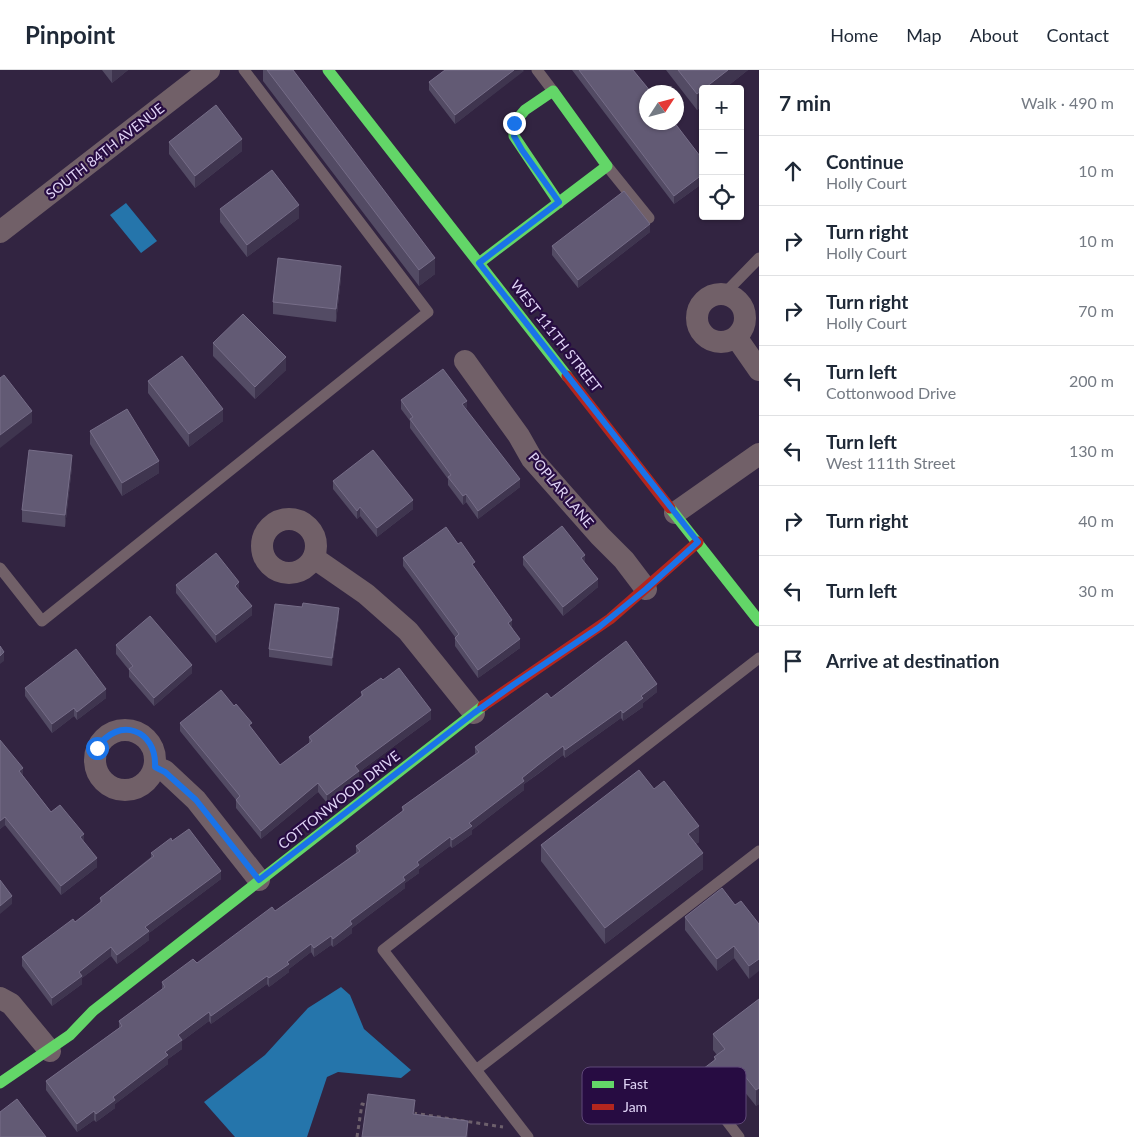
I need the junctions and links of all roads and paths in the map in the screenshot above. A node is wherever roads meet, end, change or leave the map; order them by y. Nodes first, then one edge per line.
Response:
1 (209, 70) edge
2 (244, 70) edge
3 (328, 70) edge
4 (537, 70) edge
5 (553, 91) junction
6 (607, 166) junction
7 (559, 202) junction
8 (649, 218) dead end
9 (0, 232) edge
10 (759, 258) edge
11 (479, 263) junction
12 (724, 294) junction
13 (736, 338) junction
14 (465, 360) dead end
15 (759, 370) edge
16 (759, 454) edge
17 (675, 513) junction
18 (698, 542) junction
19 (314, 558) dead end
20 (0, 568) edge
21 (646, 589) junction
22 (759, 621) edge
23 (759, 658) edge
24 (474, 713) junction
25 (155, 767) dead end
26 (759, 851) edge
27 (259, 880) junction
28 (0, 998) edge
29 (50, 1051) junction
30 (476, 1070) junction
31 (0, 1084) edge
32 (371, 1106) edge
33 (409, 1112) edge
34 (729, 1124) edge
35 (503, 1127) dead end
36 (357, 1137) edge
37 (528, 1137) edge
38 (739, 1137) edge

1 - 9 street, SOUTH 84TH AVENUE
2 - 20 lane
3 - 11 street, WEST 111TH STREET
4 - 5 lane
5 - 6 street
5 - 7 street
6 - 7 street
6 - 8 lane
7 - 11 street
10 - 12 lane
11 - 17 street, WEST 111TH STREET
12 - 13 street
12 - 13 street
13 - 15 street
14 - 21 street, POPLAR LANE
16 - 17 street
17 - 18 street, WEST 111TH STREET
18 - 21 street, COTTONWOOD DRIVE
18 - 22 street, WEST 111TH STREET
19 - 24 street
21 - 24 street, COTTONWOOD DRIVE
23 - 30 lane
24 - 27 street, COTTONWOOD DRIVE
25 - 27 street
26 - 30 lane
27 - 29 street, COTTONWOOD DRIVE
28 - 29 street
29 - 31 street, COTTONWOOD DRIVE
30 - 37 lane
32 - 36 path
33 - 35 path
34 - 38 lane

